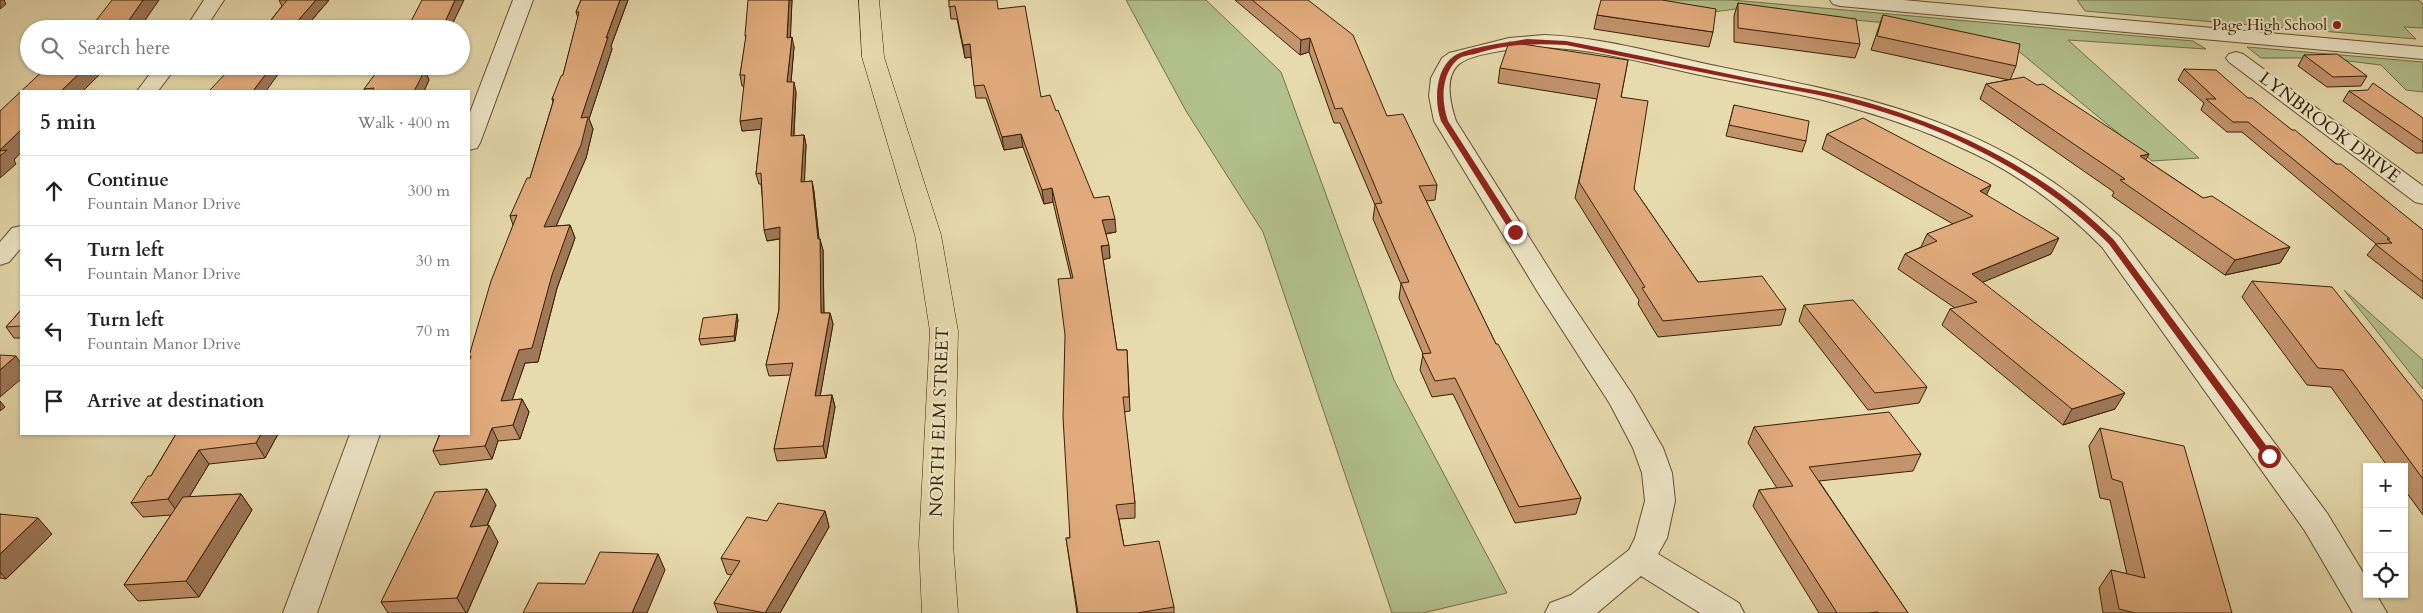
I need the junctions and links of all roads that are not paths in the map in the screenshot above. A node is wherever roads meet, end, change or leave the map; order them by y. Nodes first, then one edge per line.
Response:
1 (214, 0) edge
2 (523, 0) edge
3 (869, 0) edge
4 (1840, 0) edge
5 (201, 20) edge
6 (2423, 53) edge
7 (2236, 58) dead end
8 (160, 75) edge
9 (148, 90) edge
10 (470, 140) edge
11 (2414, 183) edge
12 (2423, 198) edge
13 (20, 234) edge
14 (0, 257) edge
15 (365, 435) edge
16 (1640, 559) junction
17 (300, 613) edge
18 (940, 613) edge
19 (1562, 613) edge
20 (1727, 613) edge
21 (2370, 613) edge

1 - 5 street
2 - 10 street
3 - 18 main road, NORTH ELM STREET
4 - 6 street
7 - 11 street, LYNBROOK DRIVE
8 - 9 street
11 - 12 street, LYNBROOK DRIVE
13 - 14 street
15 - 17 street
16 - 19 street
16 - 20 street
16 - 21 street

